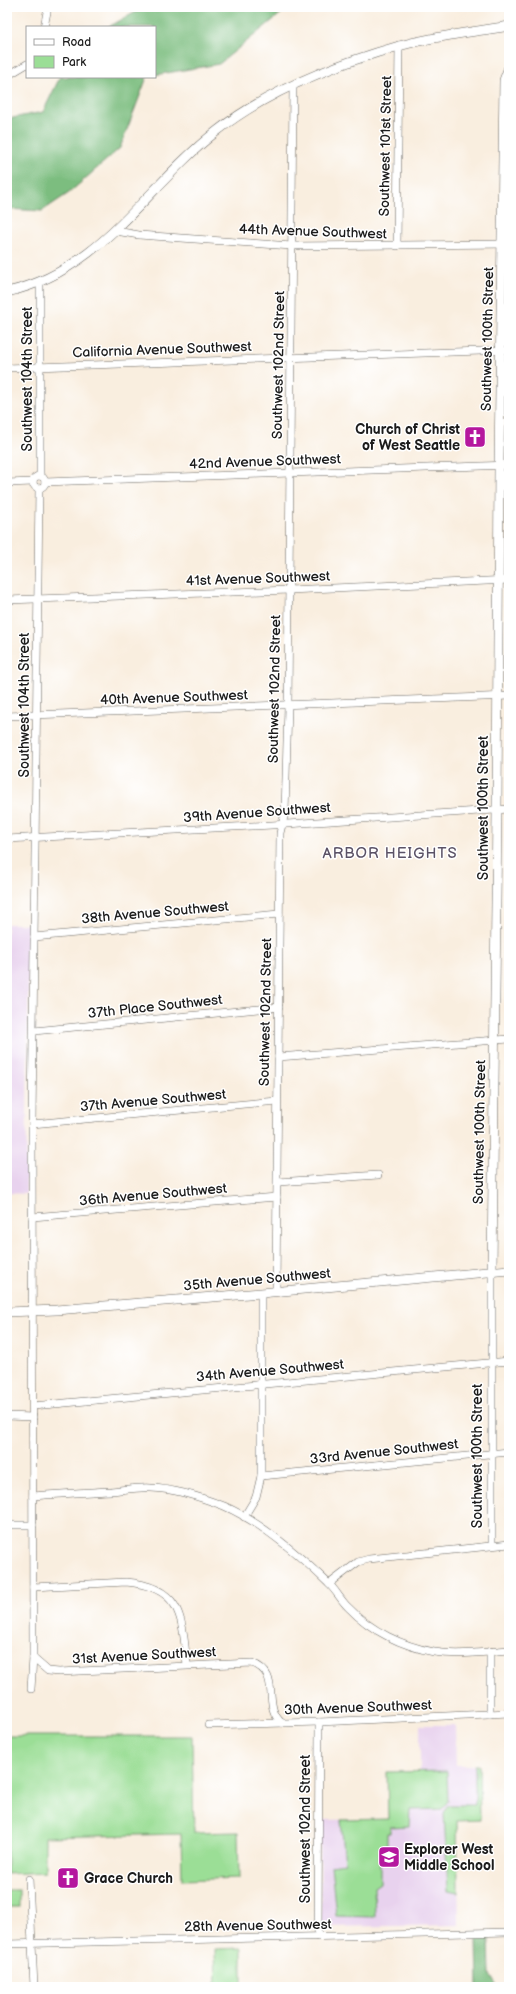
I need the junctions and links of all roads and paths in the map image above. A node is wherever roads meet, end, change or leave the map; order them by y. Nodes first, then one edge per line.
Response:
1 (48, 7) edge
2 (44, 26) edge
3 (509, 26) edge
4 (400, 46) junction
5 (26, 65) edge
6 (508, 69) edge
7 (7, 76) edge
8 (293, 85) junction
9 (506, 135) edge
10 (116, 231) junction
11 (506, 244) edge
12 (292, 246) junction
13 (397, 246) junction
14 (40, 283) junction
15 (7, 292) edge
16 (505, 350) edge
17 (291, 357) junction
18 (41, 367) junction
19 (7, 368) edge
20 (499, 465) junction
21 (509, 465) edge
22 (290, 473) junction
23 (40, 476) junction
24 (33, 482) junction
25 (45, 482) junction
26 (7, 483) edge
27 (39, 488) junction
28 (498, 580) junction
29 (509, 580) edge
30 (288, 590) junction
31 (38, 598) junction
32 (7, 600) edge
33 (497, 696) junction
34 (509, 696) edge
35 (288, 706) junction
36 (38, 715) junction
37 (7, 716) edge
38 (509, 809) edge
39 (497, 810) junction
40 (283, 824) junction
41 (36, 838) junction
42 (7, 839) edge
43 (279, 914) junction
44 (34, 937) junction
45 (279, 1007) junction
46 (34, 1032) junction
47 (509, 1039) edge
48 (494, 1041) junction
49 (278, 1057) junction
50 (278, 1101) junction
51 (32, 1124) junction
52 (378, 1175) dead end
53 (278, 1182) junction
54 (277, 1197) junction
55 (32, 1218) junction
56 (509, 1270) edge
57 (492, 1271) junction
58 (276, 1292) junction
59 (261, 1293) junction
60 (7, 1312) edge
61 (32, 1312) junction
62 (509, 1360) edge
63 (492, 1362) junction
64 (260, 1384) junction
65 (33, 1406) junction
66 (7, 1416) edge
67 (33, 1416) junction
68 (509, 1452) edge
69 (491, 1454) junction
70 (261, 1476) junction
71 (33, 1496) junction
72 (244, 1517) junction
73 (7, 1525) edge
74 (33, 1525) junction
75 (509, 1544) edge
76 (492, 1545) junction
77 (329, 1584) junction
78 (33, 1587) junction
79 (509, 1650) edge
80 (490, 1651) junction
81 (33, 1658) junction
82 (187, 1665) junction
83 (30, 1689) dead end
84 (509, 1713) edge
85 (490, 1714) junction
86 (319, 1722) junction
87 (282, 1723) junction
88 (208, 1725) dead end
89 (29, 1879) dead end
90 (509, 1932) edge
91 (318, 1937) junction
92 (7, 1944) edge
93 (33, 1944) junction
94 (34, 1987) edge

1 - 2 street
3 - 4 street
4 - 8 street
4 - 13 street, Southwest 101st Street
5 - 7 street
6 - 9 street, Southwest 100th Street
8 - 10 street
8 - 12 street, Southwest 102nd Street
9 - 11 street, Southwest 100th Street
10 - 12 street, 44th Avenue Southwest
10 - 14 street
11 - 13 street, 44th Avenue Southwest
11 - 16 street, Southwest 100th Street
12 - 13 street, 44th Avenue Southwest
12 - 17 street, Southwest 102nd Street
14 - 15 street
14 - 18 street, Southwest 104th Street
16 - 17 street, California Avenue Southwest
16 - 20 street, Southwest 100th Street
17 - 18 street, California Avenue Southwest
17 - 22 street, Southwest 102nd Street
18 - 19 street, California Avenue Southwest
18 - 23 street, Southwest 104th Street
20 - 21 street, 42nd Avenue Southwest
20 - 22 street, 42nd Avenue Southwest
20 - 28 street, Southwest 100th Street
22 - 25 street, 42nd Avenue Southwest
22 - 30 street, Southwest 102nd Street
23 - 24 street
23 - 25 street
24 - 26 street
24 - 27 street
25 - 27 street
27 - 31 street, Southwest 104th Street
28 - 29 street, 41st Avenue Southwest
28 - 30 street, 41st Avenue Southwest
28 - 33 street, Southwest 100th Street
30 - 31 street, 41st Avenue Southwest
30 - 35 street, Southwest 102nd Street
31 - 32 street, 41st Avenue Southwest
31 - 36 street, Southwest 104th Street
33 - 34 street, 40th Avenue Southwest
33 - 35 street, 40th Avenue Southwest
33 - 39 street, Southwest 100th Street
35 - 36 street, 40th Avenue Southwest
35 - 40 street, Southwest 102nd Street
36 - 37 street, 40th Avenue Southwest
36 - 41 street, Southwest 104th Street
38 - 39 street, 39th Avenue Southwest
39 - 40 street, 39th Avenue Southwest
39 - 48 street, Southwest 100th Street
40 - 41 street, 39th Avenue Southwest
40 - 43 street, Southwest 102nd Street
41 - 42 street, 39th Avenue Southwest
41 - 44 street, Southwest 104th Street
43 - 44 street, 38th Avenue Southwest
43 - 45 street, Southwest 102nd Street
44 - 46 street, Southwest 104th Street
45 - 46 street, 37th Place Southwest
45 - 49 street, Southwest 102nd Street
46 - 51 street, Southwest 104th Street
47 - 48 street
48 - 49 street
48 - 57 street, Southwest 100th Street
49 - 50 street, Southwest 102nd Street
50 - 51 street, 37th Avenue Southwest
50 - 53 street, Southwest 102nd Street
51 - 55 street, Southwest 104th Street
52 - 53 street
53 - 54 street, Southwest 102nd Street
54 - 55 street, 36th Avenue Southwest
54 - 58 street, Southwest 102nd Street
55 - 61 street, Southwest 104th Street
56 - 57 street, 35th Avenue Southwest
57 - 58 street, 35th Avenue Southwest
57 - 63 street, Southwest 100th Street
58 - 59 street, 35th Avenue Southwest
59 - 61 street, 35th Avenue Southwest
59 - 64 street
60 - 61 street, 35th Avenue Southwest
61 - 65 street, Southwest 104th Street
62 - 63 street, 34th Avenue Southwest
63 - 64 street, 34th Avenue Southwest
63 - 69 street, Southwest 100th Street
64 - 65 street, 34th Avenue Southwest
64 - 70 street
65 - 67 street, Southwest 104th Street
66 - 67 street
67 - 71 street, Southwest 104th Street
68 - 69 street, 33rd Avenue Southwest
69 - 70 street, 33rd Avenue Southwest
69 - 76 street, Southwest 100th Street
70 - 72 street
71 - 72 street
71 - 74 street, Southwest 104th Street
72 - 77 street
73 - 74 street
74 - 78 street, Southwest 104th Street
75 - 76 street
76 - 77 street
77 - 80 street
78 - 81 street, Southwest 104th Street
78 - 82 street
79 - 80 street
80 - 85 street
81 - 82 street, 31st Avenue Southwest
81 - 83 street, Southwest 104th Street
82 - 87 street, 31st Avenue Southwest
84 - 85 street, 30th Avenue Southwest
85 - 86 street, 30th Avenue Southwest
86 - 87 street, 30th Avenue Southwest
86 - 91 street, Southwest 102nd Street
87 - 88 street, 30th Avenue Southwest
89 - 93 street
90 - 91 street, 28th Avenue Southwest
91 - 93 street, 28th Avenue Southwest
92 - 93 street, 28th Avenue Southwest
93 - 94 street

